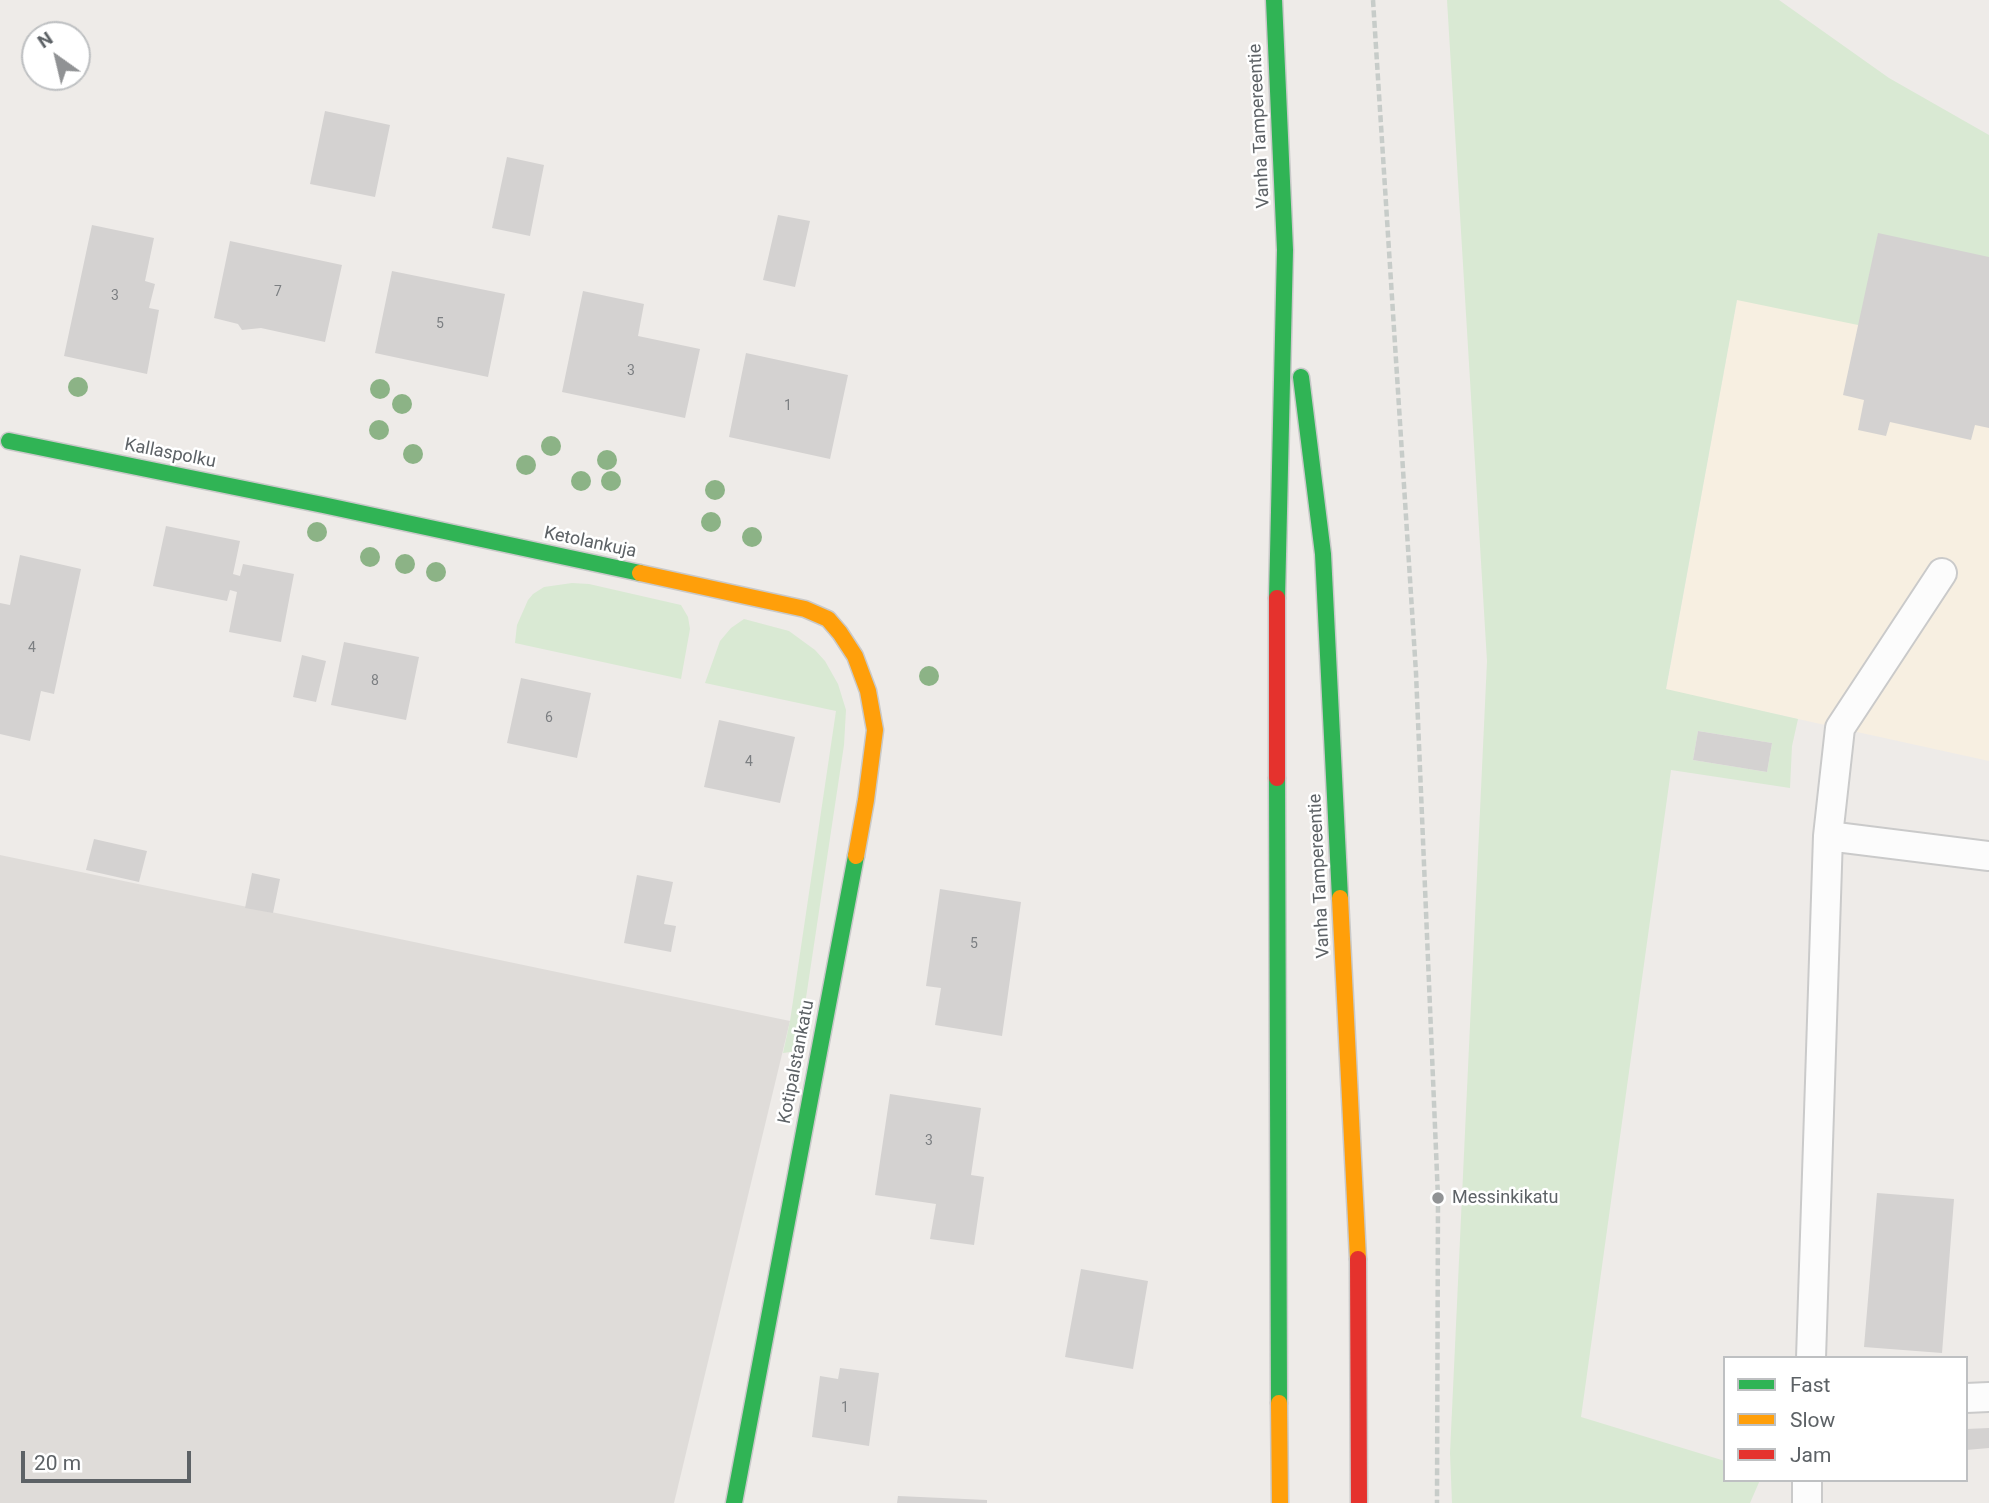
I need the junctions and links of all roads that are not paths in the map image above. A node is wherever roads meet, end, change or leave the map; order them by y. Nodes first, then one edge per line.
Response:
1 (1274, 0) edge
2 (1285, 250) junction
3 (4, 442) edge
4 (324, 505) joint
5 (1942, 572) dead end
6 (840, 633) joint
7 (1828, 836) junction
8 (1989, 856) edge
9 (1811, 1356) edge
10 (1989, 1397) edge
11 (1968, 1398) edge
12 (1807, 1482) edge
13 (734, 1503) edge
14 (1280, 1503) edge
15 (1359, 1503) edge
16 (1807, 1503) edge

1 - 2 main road, Vanha Tampereentie
2 - 14 main road, Vanha Tampereentie
2 - 15 main road, Vanha Tampereentie
3 - 4 main road, Kallaspolku
4 - 6 main road, Ketolankuja
5 - 7 lane
6 - 13 main road, Kotipalstankatu
7 - 8 lane
7 - 9 lane
10 - 11 lane
12 - 16 lane

